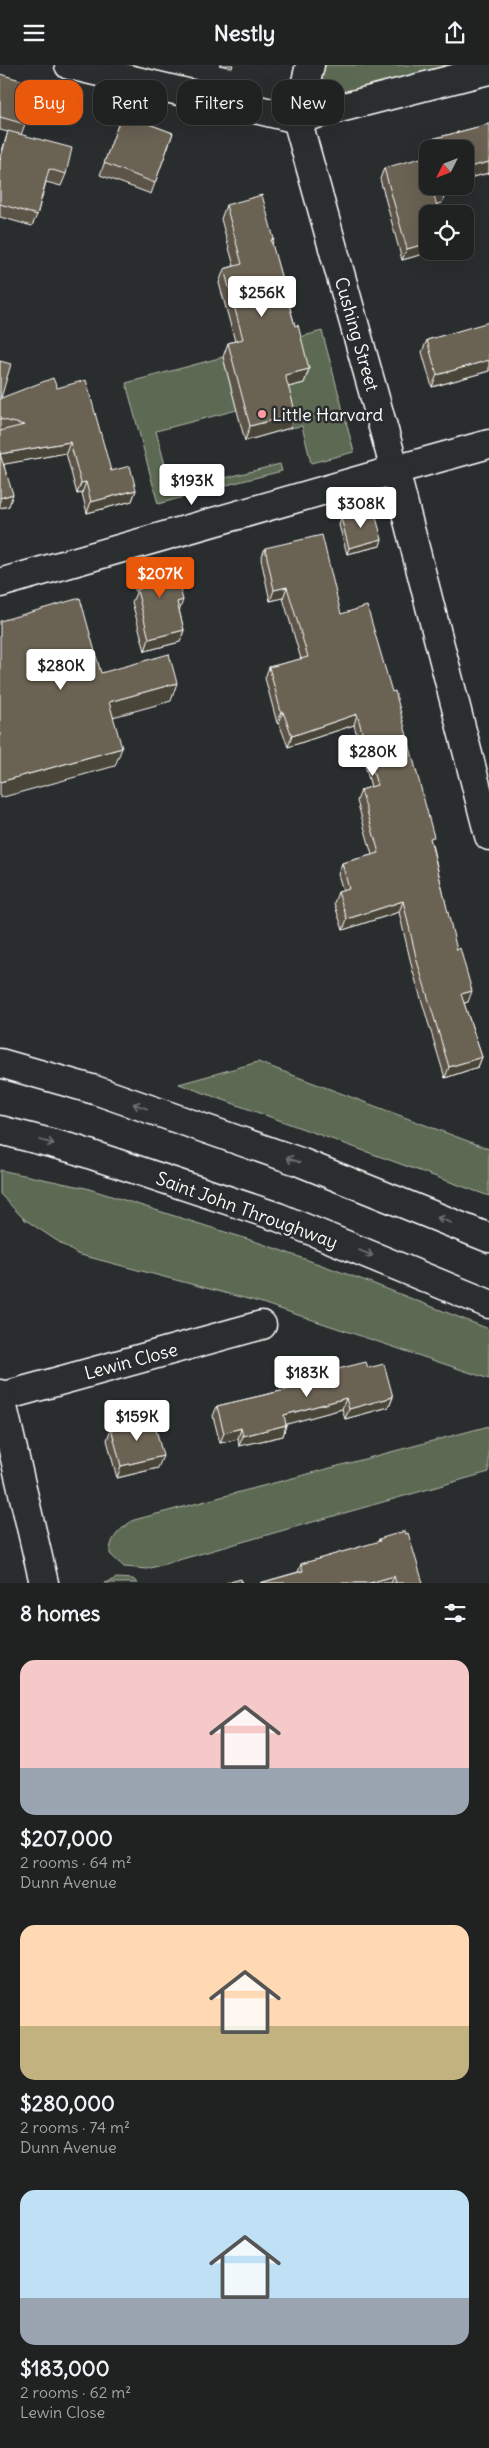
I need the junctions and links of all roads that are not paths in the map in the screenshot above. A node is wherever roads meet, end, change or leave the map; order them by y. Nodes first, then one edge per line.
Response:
1 (69, 65) edge
2 (310, 65) edge
3 (489, 70) edge
4 (306, 80) edge
5 (344, 107) edge
6 (272, 113) edge
7 (299, 125) edge
8 (489, 445) edge
9 (395, 470) junction
10 (0, 583) edge
11 (489, 836) edge
12 (0, 1063) edge
13 (0, 1130) edge
14 (489, 1238) edge
15 (489, 1304) edge
16 (262, 1325) dead end
17 (0, 1395) edge
18 (44, 1583) edge

1 - 6 main road
2 - 4 main road, Cushing Street
3 - 5 main road
7 - 9 main road, Cushing Street
8 - 9 main road
9 - 10 main road
9 - 11 main road, Cushing Street
14 -> 12 main road
13 -> 15 main road, Saint John Throughway
16 - 17 main road, Lewin Close
17 - 18 main road

